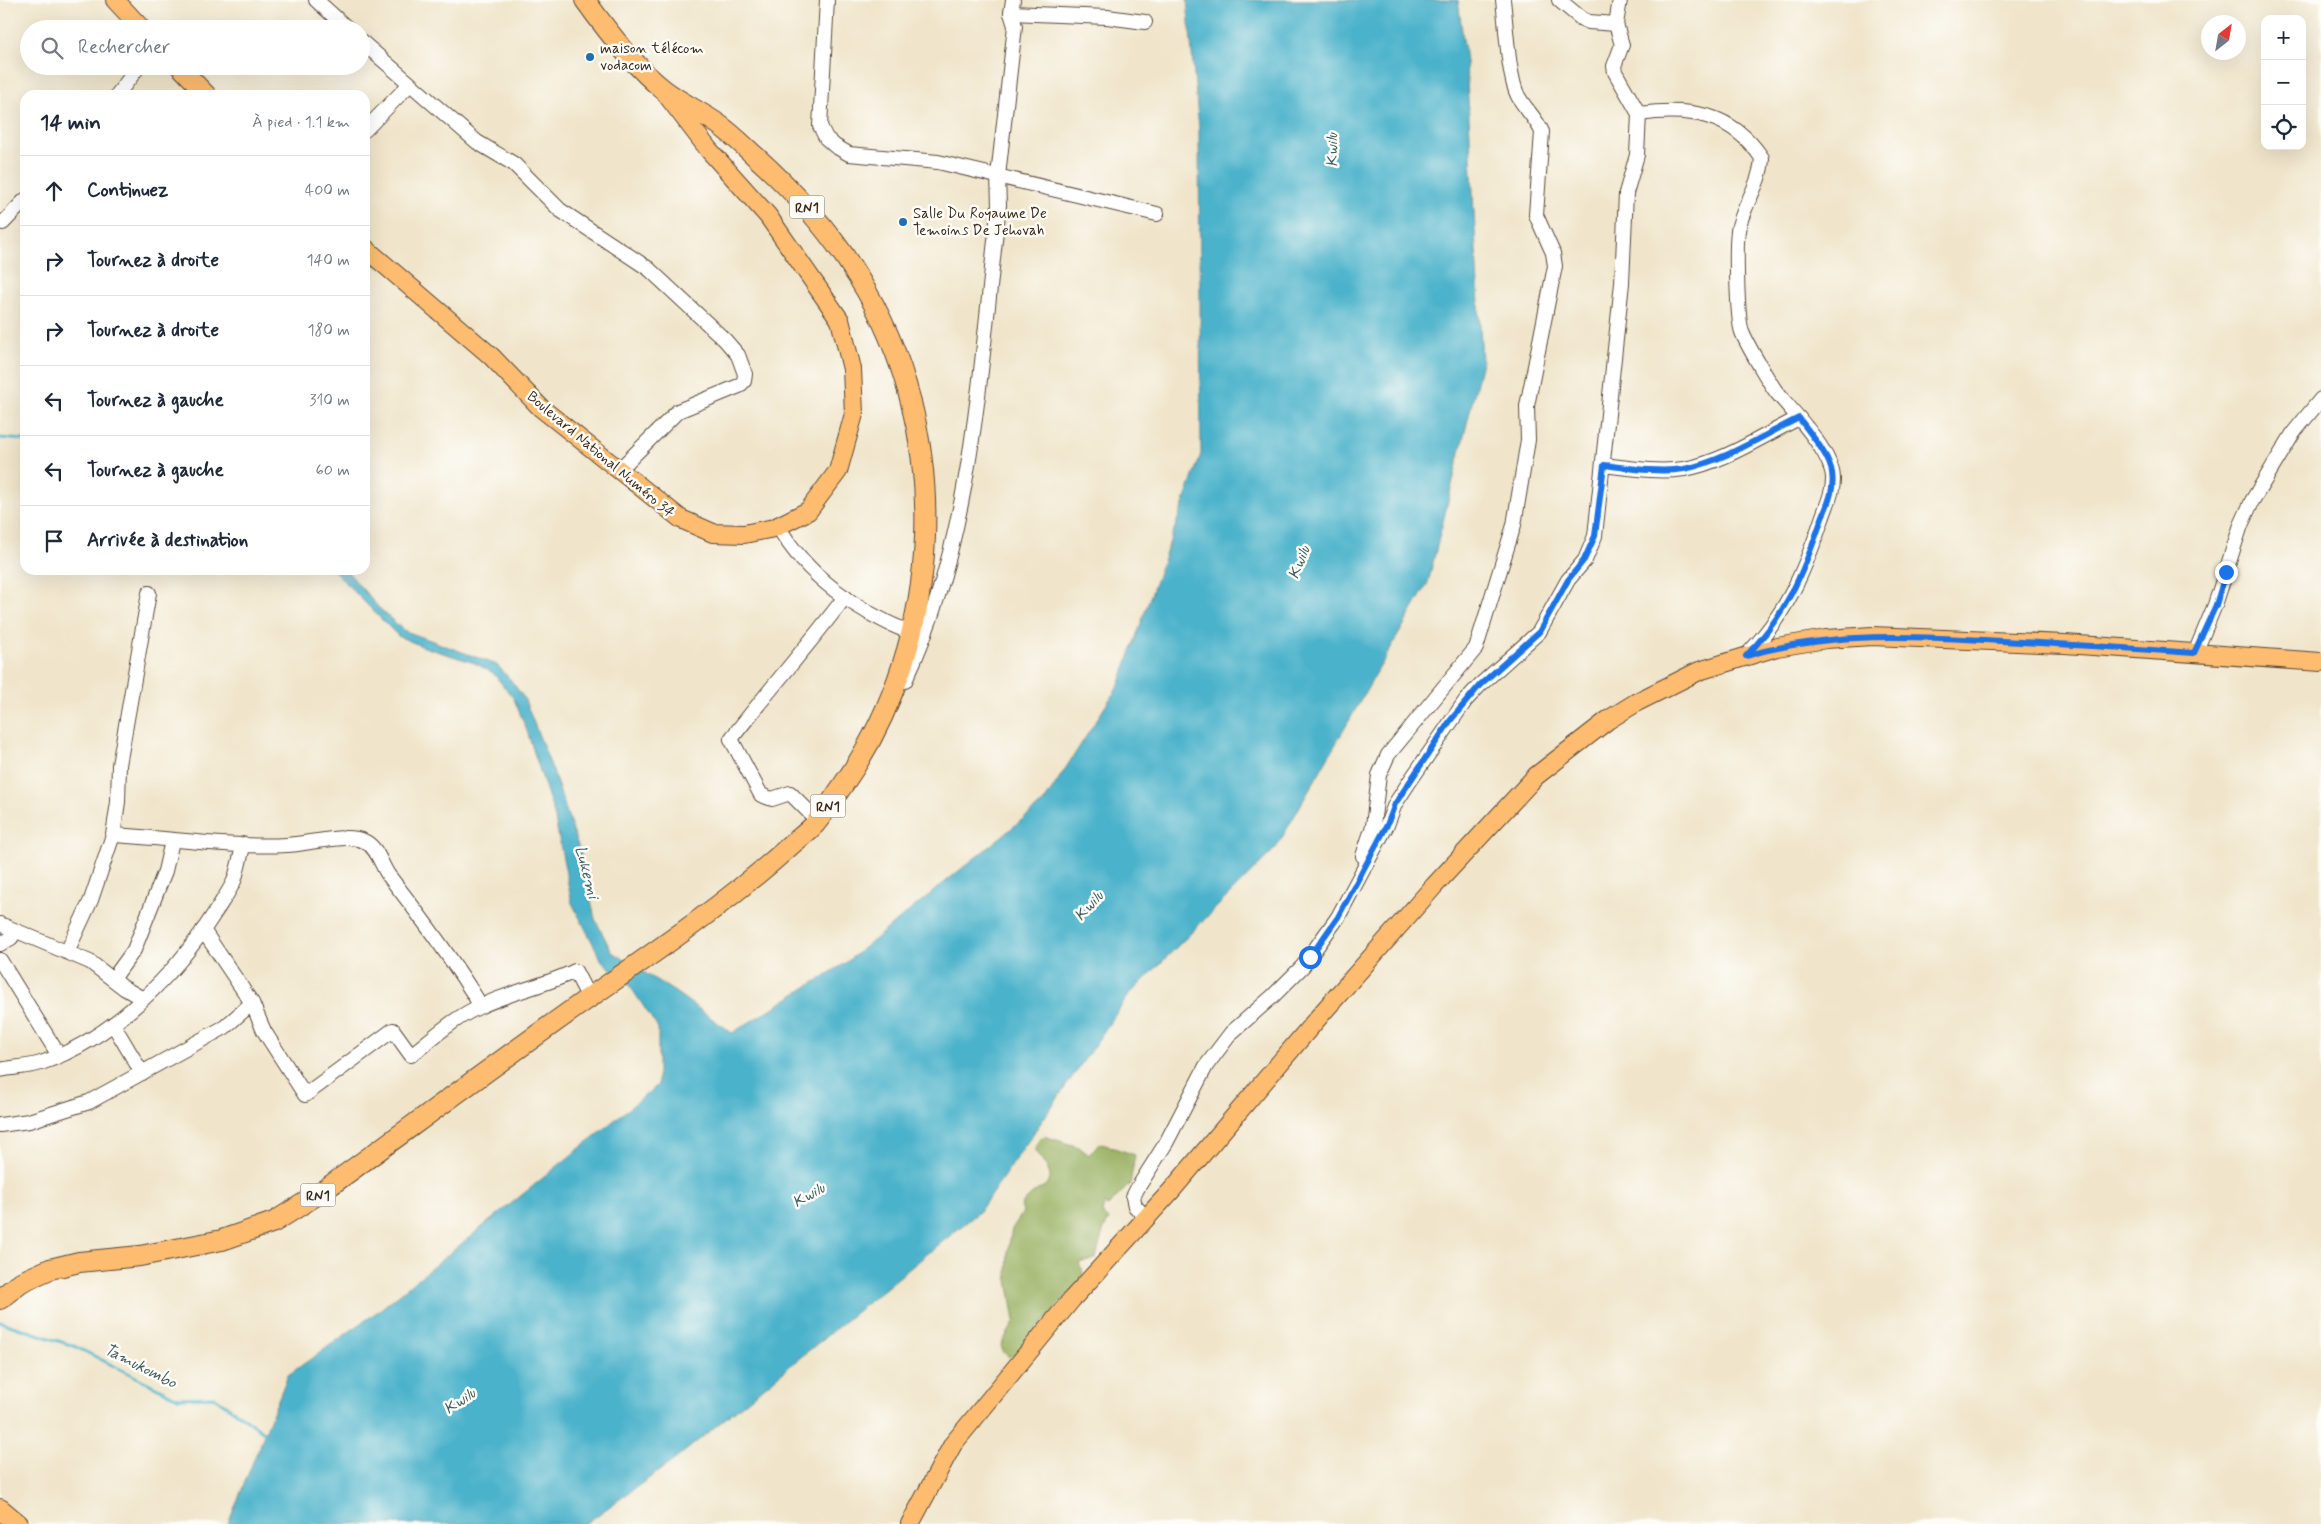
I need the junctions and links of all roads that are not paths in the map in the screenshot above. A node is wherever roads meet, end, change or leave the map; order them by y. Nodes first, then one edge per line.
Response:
1 (115, 0) edge
2 (316, 0) edge
3 (584, 0) edge
4 (827, 0) edge
5 (1503, 0) edge
6 (1559, 0) edge
7 (1620, 0) edge
8 (1012, 6) edge
9 (134, 20) edge
10 (338, 20) edge
11 (1145, 22) dead end
12 (1616, 24) junction
13 (370, 49) edge
14 (132, 75) edge
15 (188, 75) edge
16 (409, 85) junction
17 (662, 89) junction
18 (121, 90) edge
19 (202, 90) edge
20 (1639, 114) junction
21 (370, 125) edge
22 (998, 176) junction
23 (20, 205) edge
24 (1157, 214) dead end
25 (3, 223) dead end
26 (370, 252) edge
27 (2320, 400) edge
28 (1799, 418) junction
29 (1604, 465) junction
30 (619, 470) junction
31 (778, 526) junction
32 (149, 593) dead end
33 (845, 597) junction
34 (911, 633) junction
35 (2194, 653) junction
36 (1746, 656) junction
37 (2321, 662) edge
38 (873, 737) junction
39 (818, 821) junction
40 (113, 834) junction
41 (172, 841) junction
42 (244, 844) junction
43 (1362, 871) junction
44 (0, 924) edge
45 (203, 930) junction
46 (16, 931) junction
47 (0, 944) edge
48 (67, 952) junction
49 (0, 960) edge
50 (113, 979) junction
51 (591, 997) junction
52 (143, 999) junction
53 (252, 1003) junction
54 (481, 1006) junction
55 (113, 1024) junction
56 (58, 1054) junction
57 (0, 1070) edge
58 (142, 1073) junction
59 (0, 1125) edge
60 (1145, 1217) junction
61 (0, 1299) edge
62 (0, 1509) edge
63 (18, 1524) edge
64 (910, 1524) edge

1 - 9 main road
2 - 10 street
3 - 17 highway, RN1
4 - 22 street
5 - 43 street
6 - 12 street
7 - 12 street
8 - 11 street
8 - 22 street
12 - 20 street
13 - 16 street
14 - 18 street
15 - 19 main road
16 - 21 street
16 - 30 street
17 - 31 main road, Boulevard National Numéro 34
17 - 34 highway, RN1
20 - 28 street
20 - 29 street
22 - 24 street
22 - 38 street
23 - 25 street
26 - 30 main road, Boulevard National Numéro 34
27 - 35 street
28 - 29 street
28 - 36 street
29 - 43 street
30 - 31 main road, Boulevard National Numéro 34
31 - 33 street
32 - 40 street
33 - 34 street
33 - 39 street
34 - 38 highway, RN1
35 - 36 main road
35 - 37 main road
36 - 60 main road
38 - 39 highway, RN1
39 - 51 highway, RN1
40 - 41 street
40 - 48 street
41 - 42 street
41 - 50 street
42 - 45 street
42 - 54 street
43 - 60 street
44 - 46 street
45 - 52 street
45 - 53 street
46 - 47 street
46 - 48 street
48 - 50 street
49 - 56 street
50 - 52 street
51 - 54 street
51 - 61 highway, RN1
52 - 55 street
53 - 54 street
53 - 58 street
55 - 56 street
55 - 58 street
56 - 57 street
58 - 59 street
60 - 64 main road
62 - 63 highway

